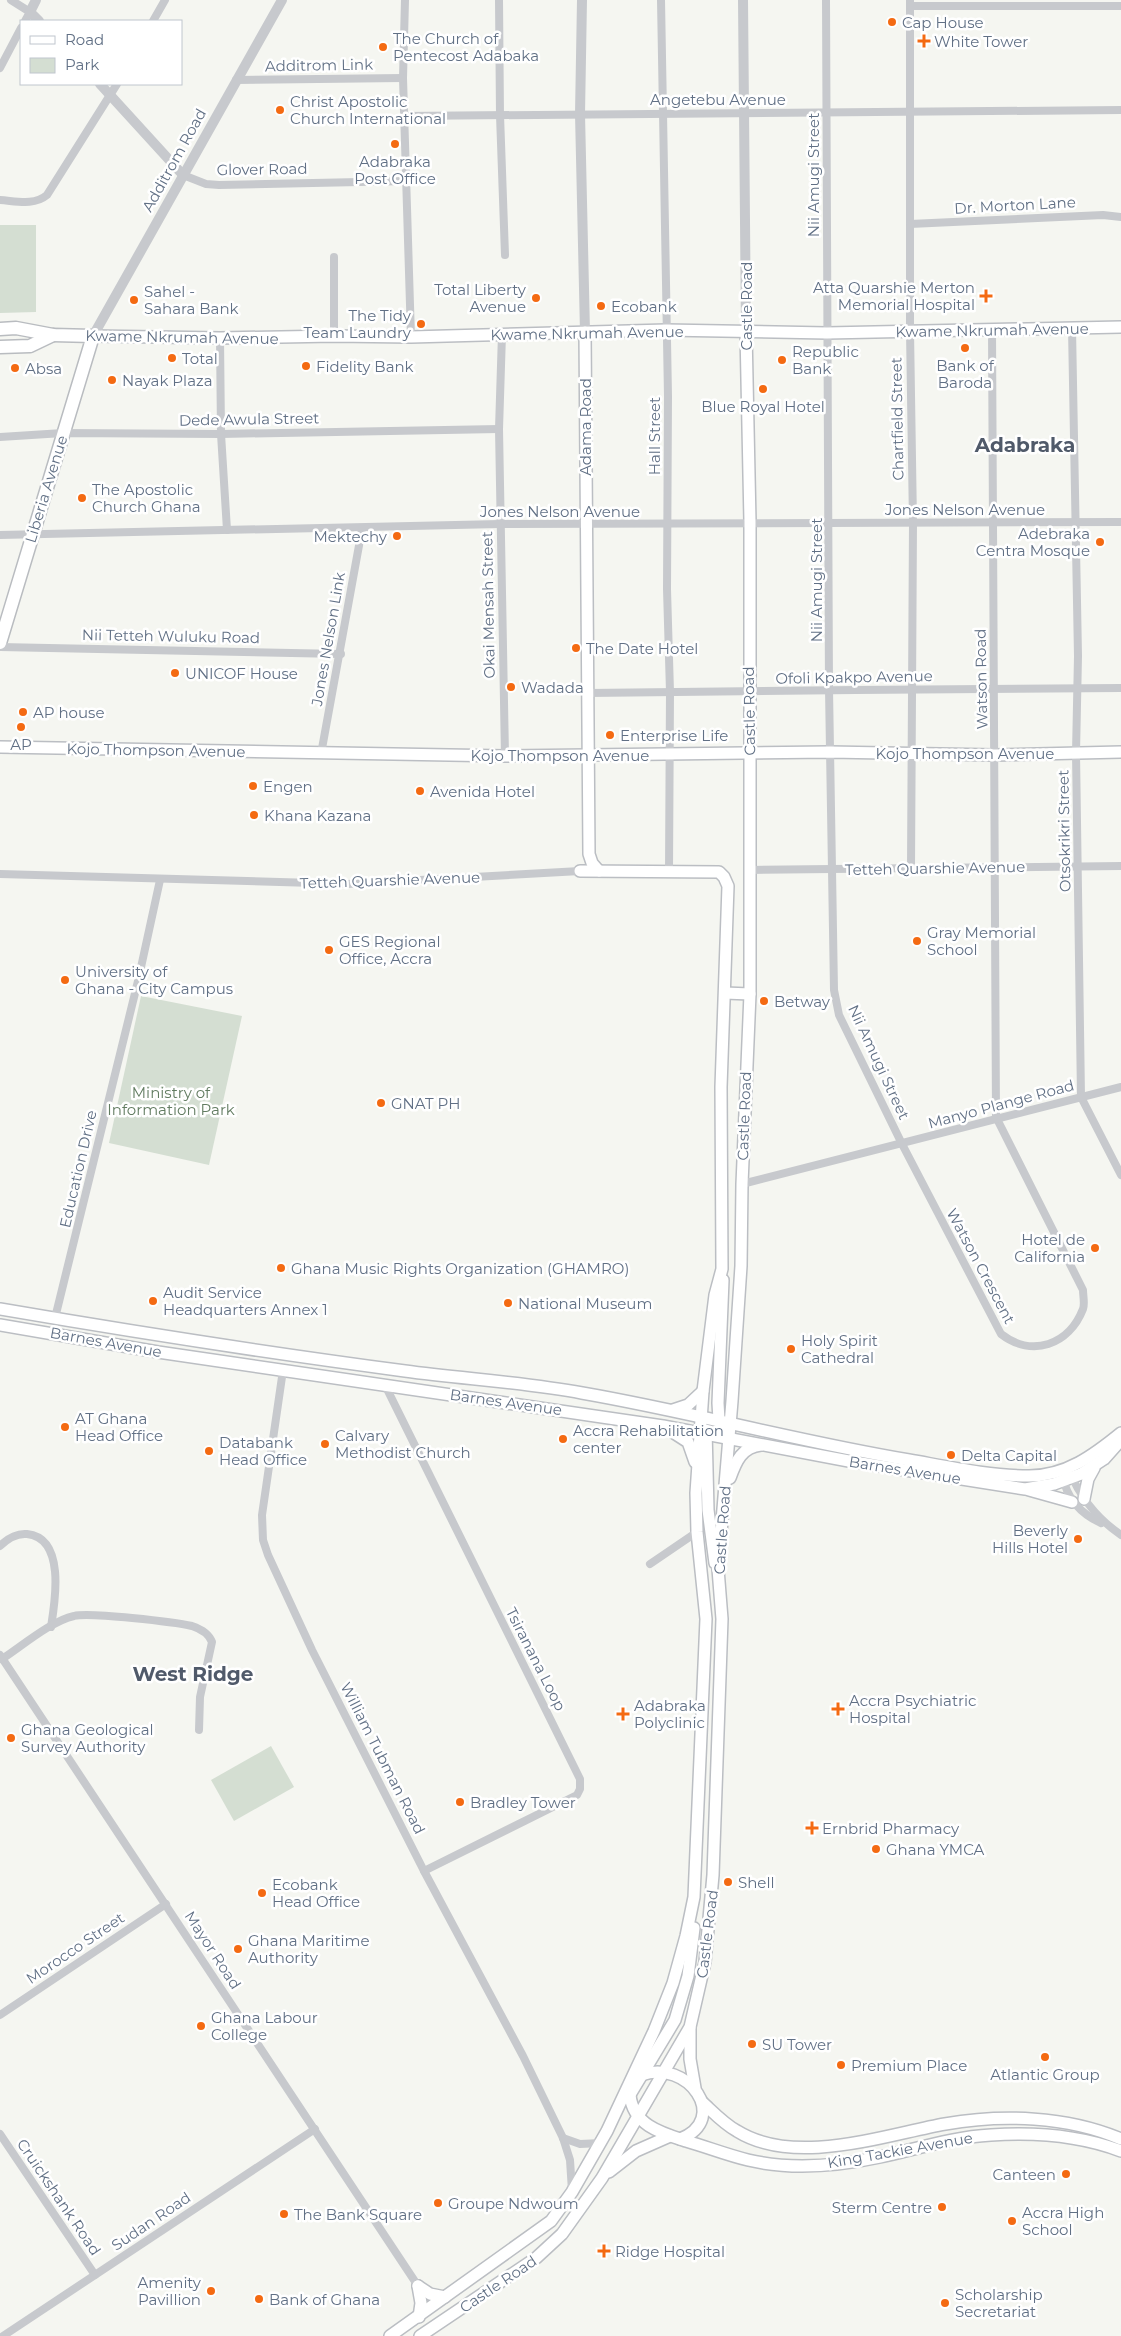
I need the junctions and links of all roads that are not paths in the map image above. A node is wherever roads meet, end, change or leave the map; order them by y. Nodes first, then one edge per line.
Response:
1 (11, 0) edge
2 (36, 0) edge
3 (165, 0) edge
4 (282, 0) edge
5 (405, 0) edge
6 (499, 0) edge
7 (582, 0) edge
8 (661, 0) edge
9 (743, 0) edge
10 (826, 0) edge
11 (910, 3) edge
12 (1121, 6) edge
13 (27, 17) edge
14 (153, 20) edge
15 (20, 30) edge
16 (0, 68) edge
17 (403, 78) junction
18 (236, 80) junction
19 (101, 85) edge
20 (116, 85) edge
21 (110, 94) junction
22 (1121, 110) edge
23 (745, 112) junction
24 (827, 112) junction
25 (662, 113) junction
26 (911, 113) junction
27 (580, 114) junction
28 (500, 115) junction
29 (405, 116) junction
30 (183, 175) junction
31 (407, 181) junction
32 (0, 200) edge
33 (1121, 218) edge
34 (910, 224) junction
35 (505, 255) dead end
36 (334, 257) dead end
37 (1121, 327) edge
38 (1072, 328) junction
39 (0, 329) edge
40 (666, 330) junction
41 (992, 330) junction
42 (910, 331) junction
43 (585, 332) junction
44 (746, 332) junction
45 (827, 333) junction
46 (502, 334) junction
47 (53, 335) junction
48 (94, 336) junction
49 (334, 336) junction
50 (220, 338) junction
51 (411, 338) junction
52 (0, 347) edge
53 (499, 429) junction
54 (63, 433) junction
55 (221, 434) junction
56 (0, 438) edge
57 (750, 522) junction
58 (1076, 522) junction
59 (1121, 522) edge
60 (829, 523) junction
61 (913, 523) junction
62 (500, 524) junction
63 (667, 524) junction
64 (993, 524) junction
65 (586, 525) junction
66 (362, 528) junction
67 (227, 530) junction
68 (33, 534) junction
69 (0, 535) edge
70 (0, 643) edge
71 (0, 647) edge
72 (341, 654) junction
73 (1077, 688) junction
74 (1121, 688) edge
75 (830, 689) junction
76 (994, 689) junction
77 (912, 690) junction
78 (670, 692) junction
79 (748, 692) junction
80 (588, 693) junction
81 (0, 747) edge
82 (830, 752) junction
83 (911, 752) junction
84 (1121, 752) edge
85 (1076, 753) junction
86 (321, 754) junction
87 (669, 754) junction
88 (749, 754) junction
89 (995, 755) junction
90 (505, 756) junction
91 (589, 756) junction
92 (589, 854) junction
93 (1121, 866) edge
94 (996, 867) junction
95 (1079, 867) junction
96 (911, 868) junction
97 (833, 869) junction
98 (750, 870) junction
99 (580, 871) junction
100 (599, 871) junction
101 (669, 872) junction
102 (719, 872) joint
103 (0, 874) edge
104 (160, 880) junction
105 (725, 993) junction
106 (750, 994) junction
107 (1121, 1087) edge
108 (1082, 1097) junction
109 (996, 1117) junction
110 (902, 1144) junction
111 (1121, 1175) edge
112 (742, 1184) junction
113 (722, 1269) junction
114 (0, 1309) edge
115 (55, 1318) junction
116 (0, 1325) edge
117 (283, 1370) junction
118 (385, 1385) junction
119 (703, 1391) junction
120 (732, 1401) junction
121 (672, 1411) junction
122 (701, 1416) junction
123 (724, 1423) junction
124 (663, 1426) junction
125 (761, 1429) junction
126 (704, 1433) junction
127 (1121, 1433) edge
128 (729, 1438) junction
129 (1121, 1440) edge
130 (765, 1445) junction
131 (1096, 1465) junction
132 (698, 1473) junction
133 (1067, 1475) junction
134 (1025, 1488) junction
135 (725, 1491) junction
136 (1084, 1499) junction
137 (1072, 1502) junction
138 (1107, 1526) junction
139 (698, 1532) junction
140 (1121, 1535) edge
141 (0, 1546) edge
142 (650, 1564) dead end
143 (718, 1569) junction
144 (52, 1626) junction
145 (1, 1657) edge
146 (199, 1730) dead end
147 (424, 1871) junction
148 (694, 1897) junction
149 (166, 1904) junction
150 (0, 2015) edge
151 (690, 2027) junction
152 (663, 2072) junction
153 (641, 2075) junction
154 (695, 2088) junction
155 (630, 2095) junction
156 (702, 2102) junction
157 (637, 2116) junction
158 (315, 2129) junction
159 (607, 2131) junction
160 (0, 2134) edge
161 (562, 2138) junction
162 (675, 2138) junction
163 (1121, 2139) edge
164 (601, 2143) junction
165 (1121, 2151) edge
166 (602, 2178) junction
167 (572, 2192) junction
168 (95, 2275) junction
169 (418, 2286) junction
170 (445, 2297) junction
171 (419, 2317) junction
172 (3, 2336) edge
173 (390, 2336) edge
174 (420, 2336) edge

1 - 13 street
2 - 13 street
3 - 14 street
4 - 18 street, Additrom Road
5 - 17 street
6 - 28 street
7 - 27 street, Adama Road
8 - 25 street, Hall Street
9 - 23 street, Castle Road
10 - 24 street, Nii Amugi Street
11 - 12 street
11 - 26 street, Chartfield Street
15 - 16 street
17 - 18 street, Additrom Link
17 - 29 street
18 - 30 street, Additrom Road
19 - 21 street, Glover Road
20 - 21 street
21 - 30 street, Glover Road
21 - 32 street
22 - 26 street, Angetebu Avenue
23 - 24 street, Angetebu Avenue
23 - 25 street, Angetebu Avenue
23 - 44 street, Castle Road
24 - 26 street, Angetebu Avenue
24 - 45 street, Nii Amugi Street
25 - 27 street, Angetebu Avenue
25 - 40 street, Hall Street
26 - 34 street, Chartfield Street
27 - 28 street, Angetebu Avenue
27 - 43 street, Adama Road
28 - 29 street, Angetebu Avenue
28 - 35 street
29 - 31 street
30 - 31 street, Glover Road
30 - 48 street, Additrom Road
31 - 51 street
33 - 34 street, Dr. Morton Lane
34 - 42 street, Chartfield Street
36 - 49 street
37 - 38 main road, Kwame Nkrumah Avenue
38 - 41 main road, Kwame Nkrumah Avenue
38 - 58 street, Otsokrikri Street
39 - 47 main road, Kwame Nkrumah Avenue
40 - 43 main road, Kwame Nkrumah Avenue
40 - 44 main road, Kwame Nkrumah Avenue
40 - 63 street, Hall Street
41 - 42 main road, Kwame Nkrumah Avenue
41 - 64 street, Watson Road
42 - 45 main road, Kwame Nkrumah Avenue
42 - 61 street, Chartfield Street
43 - 46 main road, Kwame Nkrumah Avenue
43 - 65 main road, Adama Road
44 - 45 main road, Kwame Nkrumah Avenue
44 - 57 main road, Castle Road
45 - 60 street, Nii Amugi Street
46 - 51 main road, Kwame Nkrumah Avenue
46 - 53 street, Okai Mensah Street
47 - 48 main road, Kwame Nkrumah Avenue
47 - 52 main road, Kwame Nkrumah Avenue
48 - 50 main road, Kwame Nkrumah Avenue
48 - 54 main road, Liberia Avenue
49 - 50 main road, Kwame Nkrumah Avenue
49 - 51 main road, Kwame Nkrumah Avenue
50 - 55 street
53 - 55 street, Dede Awula Street
53 - 62 street, Okai Mensah Street
54 - 55 street, Dede Awula Street
54 - 56 street, Dede Awula Street
54 - 68 main road, Liberia Avenue
55 - 67 street
57 - 60 street, Jones Nelson Avenue
57 - 63 street, Jones Nelson Avenue
57 - 79 main road, Castle Road
58 - 59 street, Jones Nelson Avenue
58 - 64 street, Jones Nelson Avenue
58 - 73 street, Otsokrikri Street
60 - 61 street, Jones Nelson Avenue
60 - 75 street, Nii Amugi Street
61 - 64 street, Jones Nelson Avenue
61 - 77 street, Chartfield Street
62 - 65 street, Jones Nelson Avenue
62 - 66 street, Jones Nelson Avenue
62 - 90 street, Okai Mensah Street
63 - 65 street, Jones Nelson Avenue
63 - 78 street, Hall Street
64 - 76 street, Watson Road
65 - 80 main road, Adama Road
66 - 67 street, Jones Nelson Avenue
66 - 72 street, Jones Nelson Link
67 - 68 street, Jones Nelson Avenue
68 - 69 street, Jones Nelson Avenue
68 - 70 main road, Liberia Avenue
71 - 72 street, Nii Tetteh Wuluku Road
72 - 86 street, Jones Nelson Link
73 - 74 street, Ofoli Kpakpo Avenue
73 - 76 street, Ofoli Kpakpo Avenue
73 - 85 street, Otsokrikri Street
75 - 77 street, Ofoli Kpakpo Avenue
75 - 79 street, Ofoli Kpakpo Avenue
75 - 82 street, Nii Amugi Street
76 - 77 street, Ofoli Kpakpo Avenue
76 - 89 street, Watson Road
77 - 83 street, Chartfield Street
78 - 79 street, Ofoli Kpakpo Avenue
78 - 80 street, Ofoli Kpakpo Avenue
78 - 87 street, Hall Street
79 - 88 main road, Castle Road
80 - 91 main road, Adama Road
81 - 86 main road, Kojo Thompson Avenue
82 - 83 main road, Kojo Thompson Avenue
82 - 88 main road, Kojo Thompson Avenue
82 - 97 street, Nii Amugi Street
83 - 89 main road, Kojo Thompson Avenue
83 - 96 street, Chartfield Street
84 - 85 main road, Kojo Thompson Avenue
85 - 89 main road, Kojo Thompson Avenue
85 - 95 street, Otsokrikri Street
86 - 90 main road, Kojo Thompson Avenue
87 - 88 main road, Kojo Thompson Avenue
87 - 91 main road, Kojo Thompson Avenue
87 - 101 street, Hall Street
88 - 98 main road, Castle Road
89 - 94 street, Watson Road
90 - 91 main road, Kojo Thompson Avenue
91 - 92 main road, Adama Road
92 - 99 main road, Adama Road
92 - 100 main road
93 - 95 street, Tetteh Quarshie Avenue
94 - 95 street, Tetteh Quarshie Avenue
94 - 96 street, Tetteh Quarshie Avenue
94 - 109 street, Watson Road
95 - 108 street, Otsokrikri Street
96 - 97 street, Tetteh Quarshie Avenue
97 - 98 street, Tetteh Quarshie Avenue
97 - 110 street, Nii Amugi Street
98 - 106 main road, Castle Road
99 - 100 main road, Tetteh Quarshie Avenue
99 - 104 street, Tetteh Quarshie Avenue
100 - 101 main road, Tetteh Quarshie Avenue
101 - 102 main road, Tetteh Quarshie Avenue
102 - 105 main road, Castle Road
103 - 104 street, Tetteh Quarshie Avenue
104 - 115 street, Education Drive
105 - 106 main road
105 - 113 main road, Castle Road
106 - 112 main road, Castle Road
107 - 108 street, Manyo Plange Road
108 - 109 street, Manyo Plange Road
108 - 111 street, Otsokrikri Street
109 - 110 street, Manyo Plange Road
109 - 110 street, Watson Crescent
110 - 112 street, Manyo Plange Road
112 - 120 main road, Castle Road
113 - 119 main road, Castle Road
113 - 123 main road
114 - 115 main road, Barnes Avenue
115 - 121 main road, Barnes Avenue
116 - 117 main road, Barnes Avenue
117 - 118 main road, Barnes Avenue
117 - 147 street, William Tubman Road
118 - 124 main road, Barnes Avenue
118 - 147 street, Tsiranana Loop
119 - 121 main road
119 - 122 main road, Castle Road
120 - 123 main road, Castle Road
120 - 125 main road
121 - 122 main road, Barnes Avenue
122 - 123 main road, Barnes Avenue
122 - 126 main road, Castle Road
123 - 125 main road, Barnes Avenue
123 - 126 main road
123 - 128 main road, Castle Road
124 - 126 main road, Barnes Avenue
124 - 132 main road
125 - 133 main road, Barnes Avenue
126 - 128 main road, Barnes Avenue
126 - 132 main road, Castle Road
126 - 143 main road
127 - 133 main road
128 - 130 main road, Barnes Avenue
128 - 135 main road, Castle Road
129 - 131 main road
130 - 134 main road, Barnes Avenue
130 - 135 main road
131 - 133 main road, Barnes Avenue
131 - 136 main road
132 - 139 main road, Castle Road
133 - 134 main road, Barnes Avenue
133 - 136 street
133 - 137 street
134 - 137 main road
135 - 143 main road, Castle Road
136 - 138 street
137 - 138 street
138 - 140 street
139 - 142 street
139 - 148 main road, Castle Road
141 - 144 street
143 - 151 main road, Castle Road
144 - 145 street
144 - 146 street
145 - 149 street, Mayor Road
147 - 161 street, William Tubman Road
148 - 153 main road
148 - 159 main road, Castle Road
149 - 150 street, Morocco Street
149 - 158 street, Mayor Road
151 - 152 main road, Castle Road
151 - 154 main road
152 - 153 main road
152 - 154 main road
152 - 157 main road, Castle Road
153 - 155 main road
154 - 156 main road
155 - 157 main road
155 - 159 main road
156 - 162 main road
156 - 163 main road, King Tackie Avenue
157 - 162 main road
157 - 166 main road, Castle Road
158 - 168 street, Sudan Road
158 - 169 street, Mayor Road
159 - 164 main road, Castle Road
160 - 168 street, Cruickshank Road
161 - 164 street
161 - 167 street, William Tubman Road
162 - 165 main road, King Tackie Avenue
162 - 166 main road
164 - 167 main road, Castle Road
166 - 174 main road, Castle Road
167 - 170 main road, Castle Road
168 - 172 street, Sudan Road
169 - 170 main road
169 - 171 main road
170 - 171 main road, Castle Road
171 - 173 main road, Castle Road

